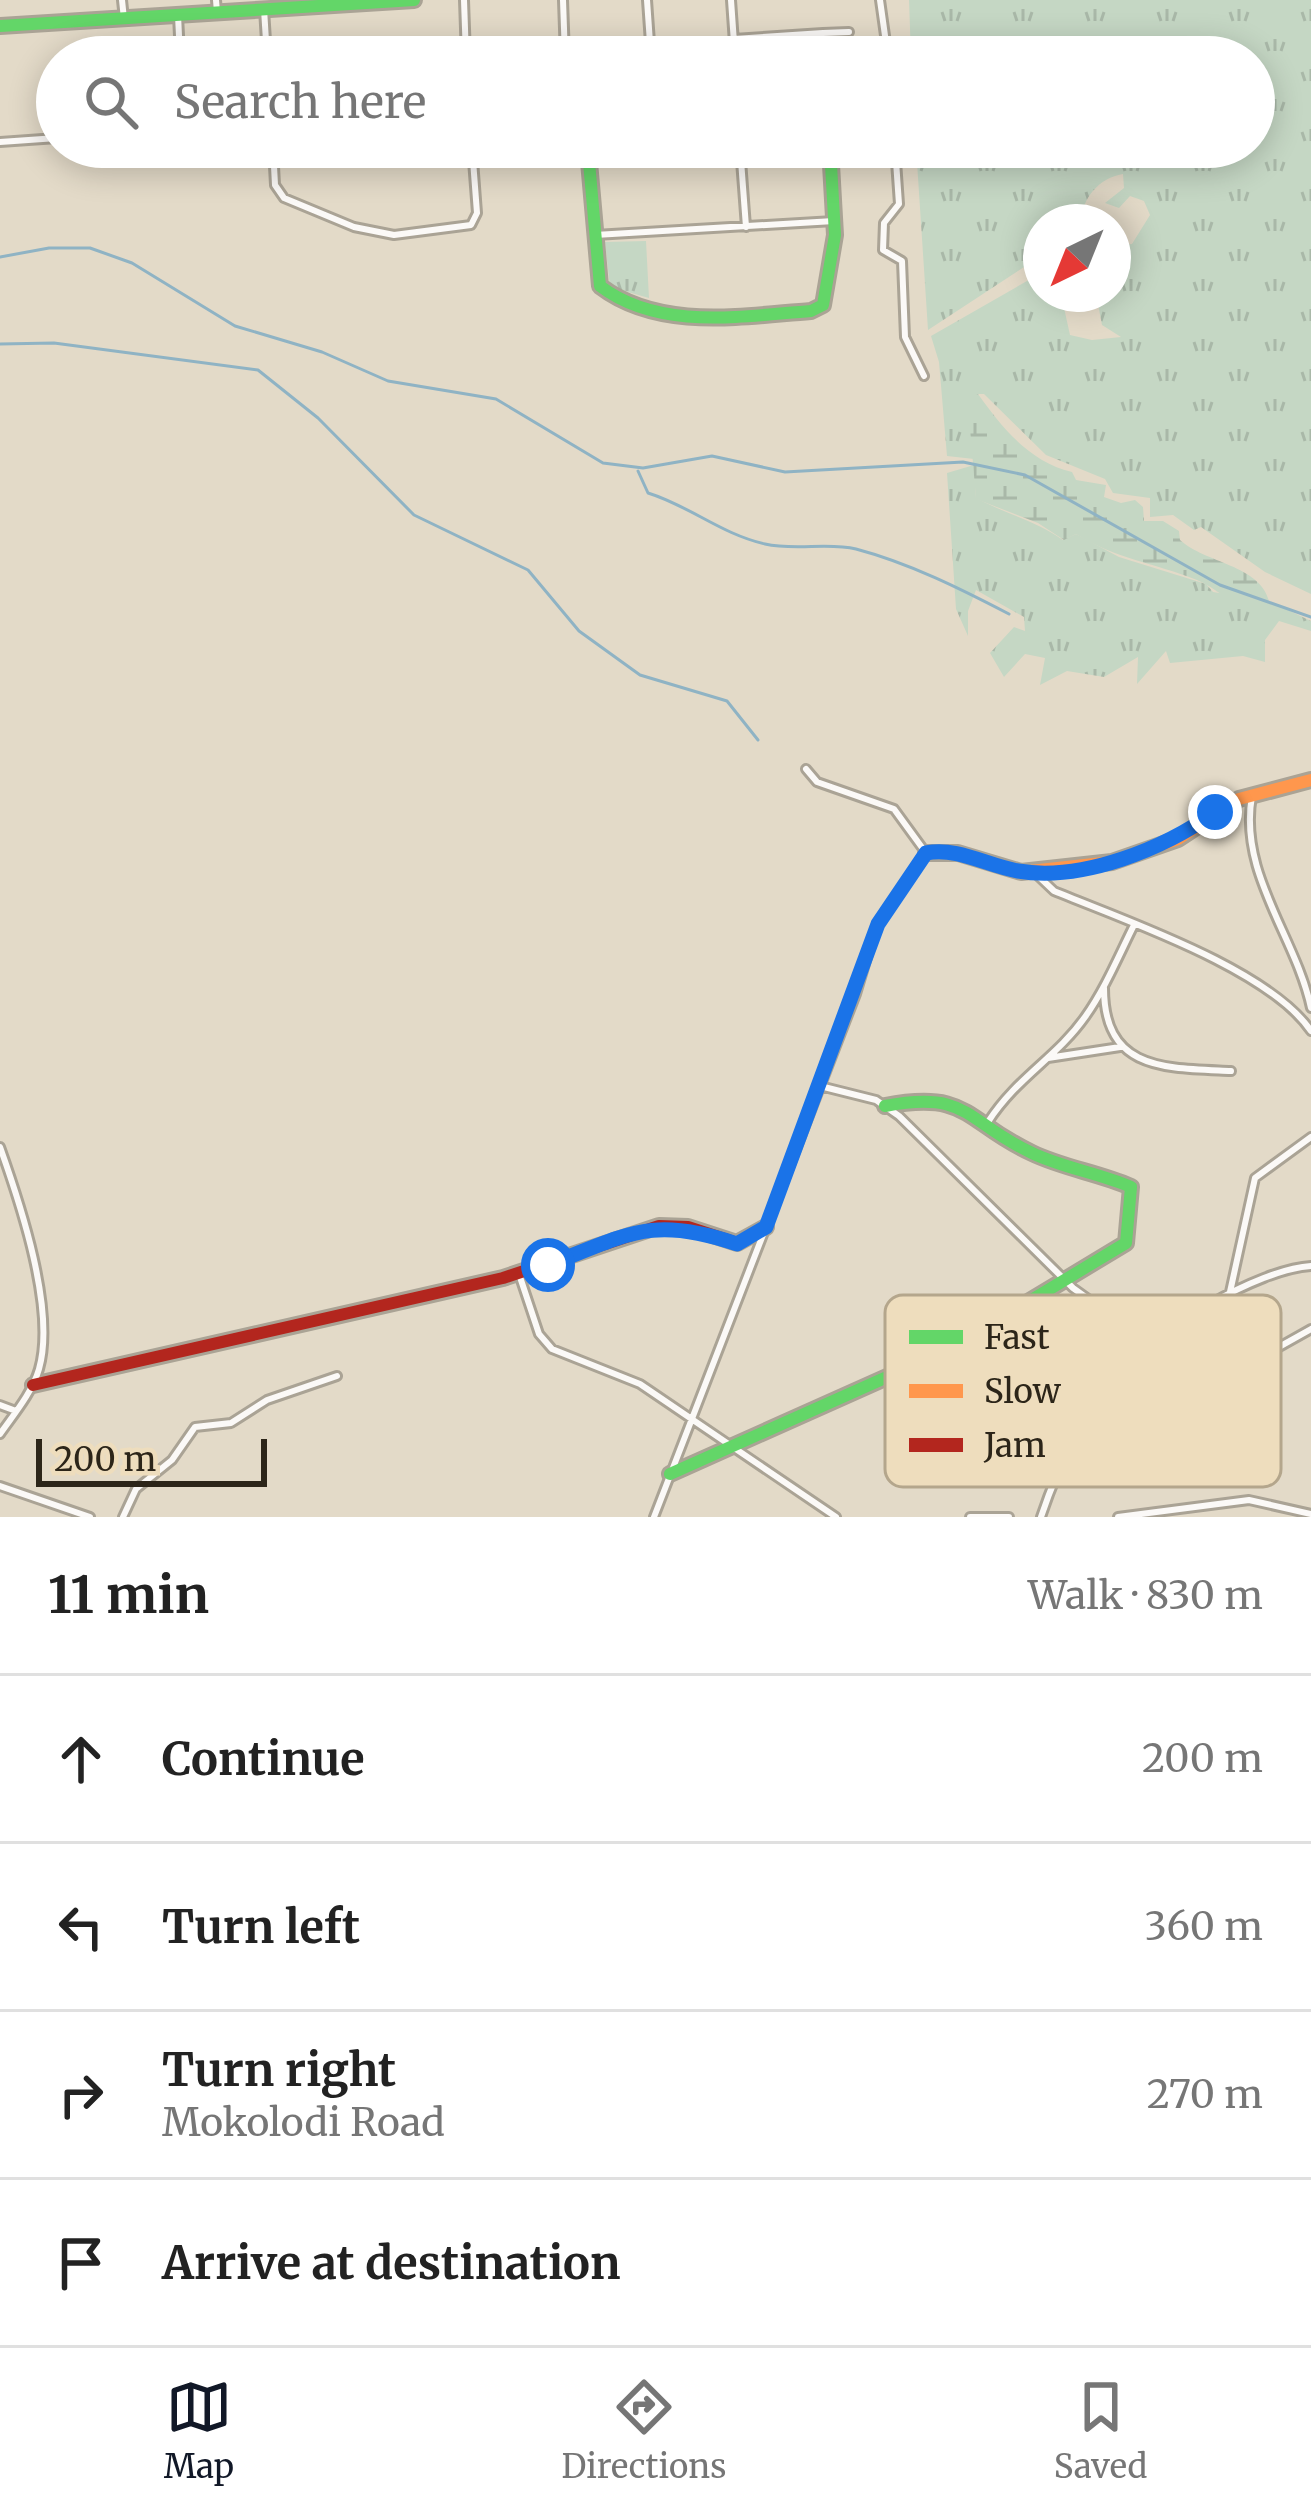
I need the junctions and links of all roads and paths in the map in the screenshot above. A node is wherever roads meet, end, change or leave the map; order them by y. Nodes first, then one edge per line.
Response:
1 (122, 0) edge
2 (414, 0) edge
3 (464, 0) edge
4 (562, 0) edge
5 (647, 0) edge
6 (731, 0) edge
7 (880, 0) edge
8 (216, 6) edge
9 (264, 9) junction
10 (178, 15) junction
11 (124, 19) junction
12 (0, 26) edge
13 (849, 32) dead end
14 (823, 34) joint
15 (179, 36) edge
16 (266, 36) edge
17 (465, 36) edge
18 (564, 36) edge
19 (650, 36) edge
20 (734, 36) edge
21 (787, 36) edge
22 (885, 36) edge
23 (36, 139) edge
24 (0, 142) edge
25 (274, 168) edge
26 (474, 168) edge
27 (586, 168) edge
28 (742, 168) edge
29 (831, 168) edge
30 (896, 168) edge
31 (834, 220) junction
32 (746, 227) junction
33 (595, 235) junction
34 (923, 376) dead end
35 (806, 770) dead end
36 (1311, 779) edge
37 (1252, 794) junction
38 (926, 853) junction
39 (1034, 872) junction
40 (1134, 925) junction
41 (1104, 984) junction
42 (1311, 1008) edge
43 (1311, 1031) edge
44 (1120, 1047) junction
45 (1044, 1058) junction
46 (1231, 1072) dead end
47 (820, 1086) junction
48 (885, 1106) junction
49 (988, 1121) junction
50 (1311, 1137) edge
51 (0, 1147) edge
52 (766, 1227) junction
53 (1311, 1265) edge
54 (519, 1274) junction
55 (1065, 1280) junction
56 (1230, 1292) junction
57 (1040, 1295) edge
58 (1085, 1295) edge
59 (1226, 1295) edge
60 (1311, 1329) edge
61 (1281, 1344) edge
62 (337, 1376) dead end
63 (885, 1378) edge
64 (34, 1384) junction
65 (0, 1405) edge
66 (16, 1411) junction
67 (691, 1420) junction
68 (0, 1434) edge
69 (730, 1447) junction
70 (670, 1474) junction
71 (0, 1486) edge
72 (1055, 1487) edge
73 (1311, 1514) edge
74 (89, 1517) edge
75 (123, 1517) edge
76 (654, 1517) edge
77 (836, 1517) edge
78 (970, 1517) edge
79 (1010, 1517) edge
80 (1041, 1517) edge
81 (1118, 1517) edge

1 - 11 street
2 - 9 street
3 - 17 street
4 - 18 street
5 - 19 street
6 - 20 street
7 - 22 street
8 - 9 street
8 - 10 street
9 - 16 street
10 - 11 street
10 - 15 street
11 - 12 street
13 - 14 street
14 - 21 street
23 - 24 street
25 - 26 street
27 - 33 street
28 - 32 street
29 - 31 street
30 - 34 street
31 - 32 street
31 - 33 street
32 - 33 street
35 - 38 street
36 - 37 street
37 - 39 street
37 - 42 street
38 - 39 street
38 - 47 street
39 - 40 street
40 - 41 street
40 - 43 street
41 - 44 street
41 - 45 street
44 - 45 street
44 - 46 street
45 - 49 street
47 - 48 street
47 - 52 street
48 - 49 street
48 - 55 street
49 - 55 street
50 - 56 street
51 - 64 street
52 - 54 street
52 - 67 street
53 - 56 street
54 - 64 street
54 - 67 street
55 - 57 street
55 - 58 street
56 - 59 street
60 - 61 street
62 - 75 street
63 - 69 street
64 - 66 street
65 - 66 street
66 - 68 street
67 - 69 street
67 - 70 street
69 - 70 street
69 - 77 street
70 - 76 street
71 - 74 street
72 - 80 street
73 - 81 street
78 - 79 street

